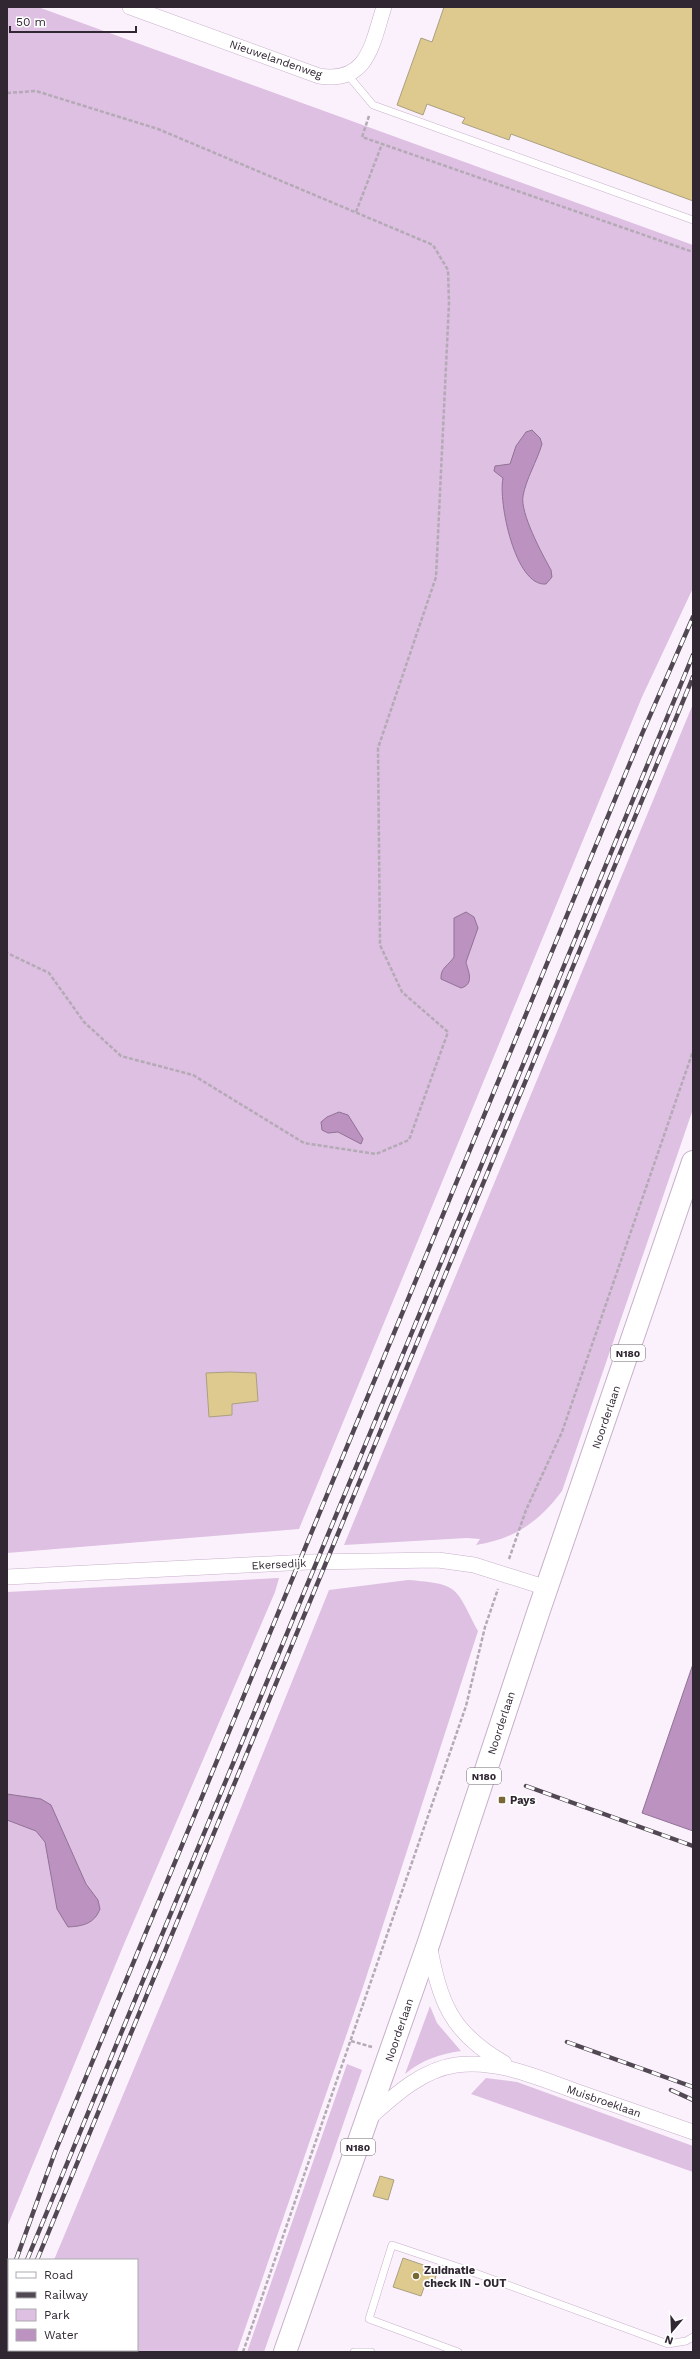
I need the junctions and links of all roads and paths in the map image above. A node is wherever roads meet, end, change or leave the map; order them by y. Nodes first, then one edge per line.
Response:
1 (130, 7) edge
2 (384, 7) edge
3 (347, 74) junction
4 (7, 93) edge
5 (373, 104) junction
6 (382, 144) junction
7 (356, 212) junction
8 (693, 220) edge
9 (693, 252) edge
10 (7, 952) edge
11 (693, 1051) edge
12 (693, 1162) edge
13 (514, 1545) dead end
14 (7, 1577) edge
15 (547, 1588) junction
16 (495, 1598) dead end
17 (429, 1942) junction
18 (515, 2070) junction
19 (369, 2118) junction
20 (693, 2132) edge
21 (693, 2338) edge
22 (243, 2352) edge
23 (285, 2352) edge
24 (354, 2352) edge
25 (371, 2352) edge
26 (458, 2352) edge

1 - 3 street, Nieuwelandenweg
2 - 3 street, Nieuwelandenweg
3 - 5 lane
4 - 7 path
5 - 6 path
5 - 8 lane
6 - 7 path
6 - 9 path
7 - 10 path
11 - 13 path
12 - 15 main road, Noorderlaan / N180
14 - 15 street, Ekersedijk
15 - 17 main road, Noorderlaan / N180
16 - 22 path
17 - 18 street, Muisbroeklaan
17 - 19 main road, Noorderlaan / N180
18 - 19 street, Muisbroeklaan
18 - 20 street, Muisbroeklaan
19 - 23 main road, Noorderlaan / N180
21 - 26 lane
24 - 25 lane

